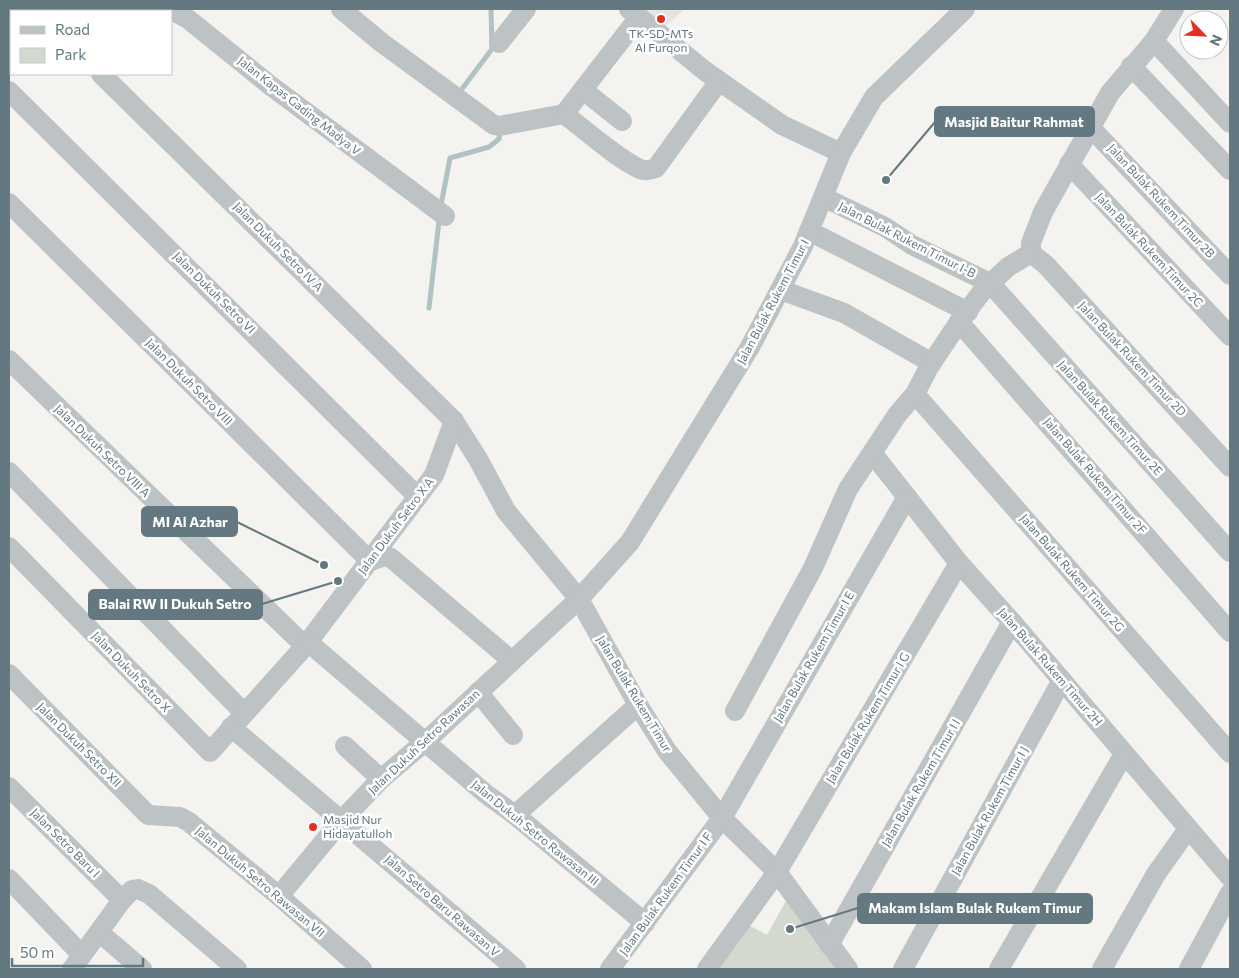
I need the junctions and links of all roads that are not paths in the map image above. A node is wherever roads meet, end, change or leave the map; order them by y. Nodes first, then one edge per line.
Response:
1 (341, 9) edge
2 (526, 9) edge
3 (965, 9) edge
4 (1174, 9) edge
5 (172, 11) edge
6 (634, 13) edge
7 (1154, 41) junction
8 (499, 43) dead end
9 (1131, 66) junction
10 (102, 75) edge
11 (719, 81) junction
12 (9, 90) edge
13 (583, 90) junction
14 (564, 114) junction
15 (622, 121) dead end
16 (1230, 123) edge
17 (1091, 128) junction
18 (841, 153) junction
19 (1069, 164) junction
20 (1230, 170) edge
21 (823, 197) junction
22 (9, 203) edge
23 (445, 216) dead end
24 (809, 231) junction
25 (1031, 253) junction
26 (1230, 275) edge
27 (990, 283) junction
28 (781, 290) junction
29 (964, 317) junction
30 (1230, 336) edge
31 (9, 360) edge
32 (932, 363) junction
33 (915, 394) junction
34 (454, 421) junction
35 (873, 454) junction
36 (1230, 467) edge
37 (9, 472) edge
38 (417, 496) junction
39 (907, 497) junction
40 (9, 547) edge
41 (1230, 552) edge
42 (370, 561) junction
43 (959, 563) junction
44 (579, 599) junction
45 (1012, 622) junction
46 (1230, 632) edge
47 (306, 644) junction
48 (512, 661) junction
49 (9, 674) edge
50 (1062, 680) junction
51 (478, 692) junction
52 (638, 705) junction
53 (735, 711) dead end
54 (239, 728) junction
55 (513, 735) dead end
56 (426, 741) junction
57 (345, 746) dead end
58 (212, 751) joint
59 (1230, 753) edge
60 (1124, 754) junction
61 (381, 779) junction
62 (9, 787) edge
63 (148, 815) joint
64 (515, 815) junction
65 (722, 818) junction
66 (342, 820) junction
67 (1188, 829) junction
68 (777, 872) junction
69 (1230, 877) edge
70 (9, 879) edge
71 (1230, 893) edge
72 (279, 896) junction
73 (122, 900) junction
74 (645, 923) junction
75 (100, 933) junction
76 (829, 945) junction
77 (77, 962) edge
78 (142, 969) edge
79 (237, 969) edge
80 (362, 969) edge
81 (516, 969) edge
82 (610, 969) edge
83 (707, 969) edge
84 (848, 969) edge
85 (903, 969) edge
86 (999, 969) edge
87 (1102, 969) edge
88 (1189, 969) edge

1 - 14 street
2 - 8 street
3 - 18 street, Jalan Bulak Rukem Timur I
4 - 7 street
5 - 23 street, Jalan Kapas Gading Madya V
6 - 11 street
6 - 13 street
7 - 9 street
7 - 16 street
9 - 17 street
9 - 20 street
10 - 34 street, Jalan Dukuh Setro IV A
11 - 14 street
11 - 18 street
12 - 38 street, Jalan Dukuh Setro VI
13 - 14 street
13 - 15 street
17 - 19 street
17 - 26 street, Jalan Bulak Rukem Timur 2B
18 - 21 street, Jalan Bulak Rukem Timur I
19 - 25 street
19 - 30 street, Jalan Bulak Rukem Timur 2C
21 - 24 street, Jalan Bulak Rukem Timur I
21 - 27 street, Jalan Bulak Rukem Timur I-B
22 - 42 street, Jalan Dukuh Setro VIII
24 - 28 street, Jalan Bulak Rukem Timur I
24 - 29 street
25 - 27 street
25 - 36 street, Jalan Bulak Rukem Timur 2D
27 - 29 street
27 - 41 street, Jalan Bulak Rukem Timur 2E
28 - 32 street
28 - 44 street, Jalan Bulak Rukem Timur I
29 - 32 street
29 - 46 street, Jalan Bulak Rukem Timur 2F
31 - 47 street, Jalan Dukuh Setro VIII A
32 - 33 street
33 - 35 street
33 - 59 street, Jalan Bulak Rukem Timur 2G
34 - 38 street, Jalan Dukuh Setro X A
34 - 44 street, Jalan Dukuh Setro IV A
35 - 39 street, Jalan Bulak Rukem Timur 2H
35 - 53 street
37 - 54 street
38 - 42 street, Jalan Dukuh Setro X A
39 - 43 street, Jalan Bulak Rukem Timur 2H
39 - 65 street, Jalan Bulak Rukem Timur I E
40 - 58 street, Jalan Dukuh Setro X
42 - 47 street, Jalan Dukuh Setro X A
42 - 48 street
43 - 45 street, Jalan Bulak Rukem Timur 2H
43 - 68 street, Jalan Bulak Rukem Timur I G
44 - 48 street, Jalan Dukuh Setro Rawasan
44 - 52 street, Jalan Bulak Rukem Timur
45 - 50 street, Jalan Bulak Rukem Timur 2H
45 - 76 street, Jalan Bulak Rukem Timur I I
47 - 54 street, Jalan Dukuh Setro X A
47 - 56 street, Jalan Dukuh Setro VIII A
48 - 51 street, Jalan Dukuh Setro Rawasan
49 - 63 street, Jalan Dukuh Setro XII
50 - 60 street, Jalan Bulak Rukem Timur 2H
50 - 85 street, Jalan Bulak Rukem Timur I J
51 - 55 street
51 - 56 street, Jalan Dukuh Setro Rawasan
52 - 64 street
52 - 65 street, Jalan Bulak Rukem Timur
54 - 58 street, Jalan Dukuh Setro X A
54 - 66 street, Jalan Setro Baru Rawasan V
56 - 61 street, Jalan Dukuh Setro Rawasan
56 - 64 street, Jalan Dukuh Setro Rawasan III
57 - 61 street
60 - 67 street, Jalan Bulak Rukem Timur 2H
60 - 86 street
61 - 66 street, Jalan Dukuh Setro Rawasan
62 - 73 street, Jalan Setro Baru I
63 - 72 street, Jalan Dukuh Setro Rawasan VII
64 - 74 street, Jalan Dukuh Setro Rawasan III
65 - 68 street, Jalan Bulak Rukem Timur
65 - 74 street, Jalan Bulak Rukem Timur I F
66 - 72 street, Jalan Dukuh Setro Rawasan
66 - 81 street, Jalan Setro Baru Rawasan V
67 - 69 street, Jalan Bulak Rukem Timur 2H
67 - 87 street
68 - 76 street, Jalan Bulak Rukem Timur
68 - 83 street, Jalan Bulak Rukem Timur I G
70 - 77 street
71 - 88 street
72 - 80 street, Jalan Dukuh Setro Rawasan VII
73 - 75 street
73 - 79 street
74 - 82 street, Jalan Bulak Rukem Timur I F
75 - 77 street
75 - 78 street
76 - 84 street, Jalan Bulak Rukem Timur

